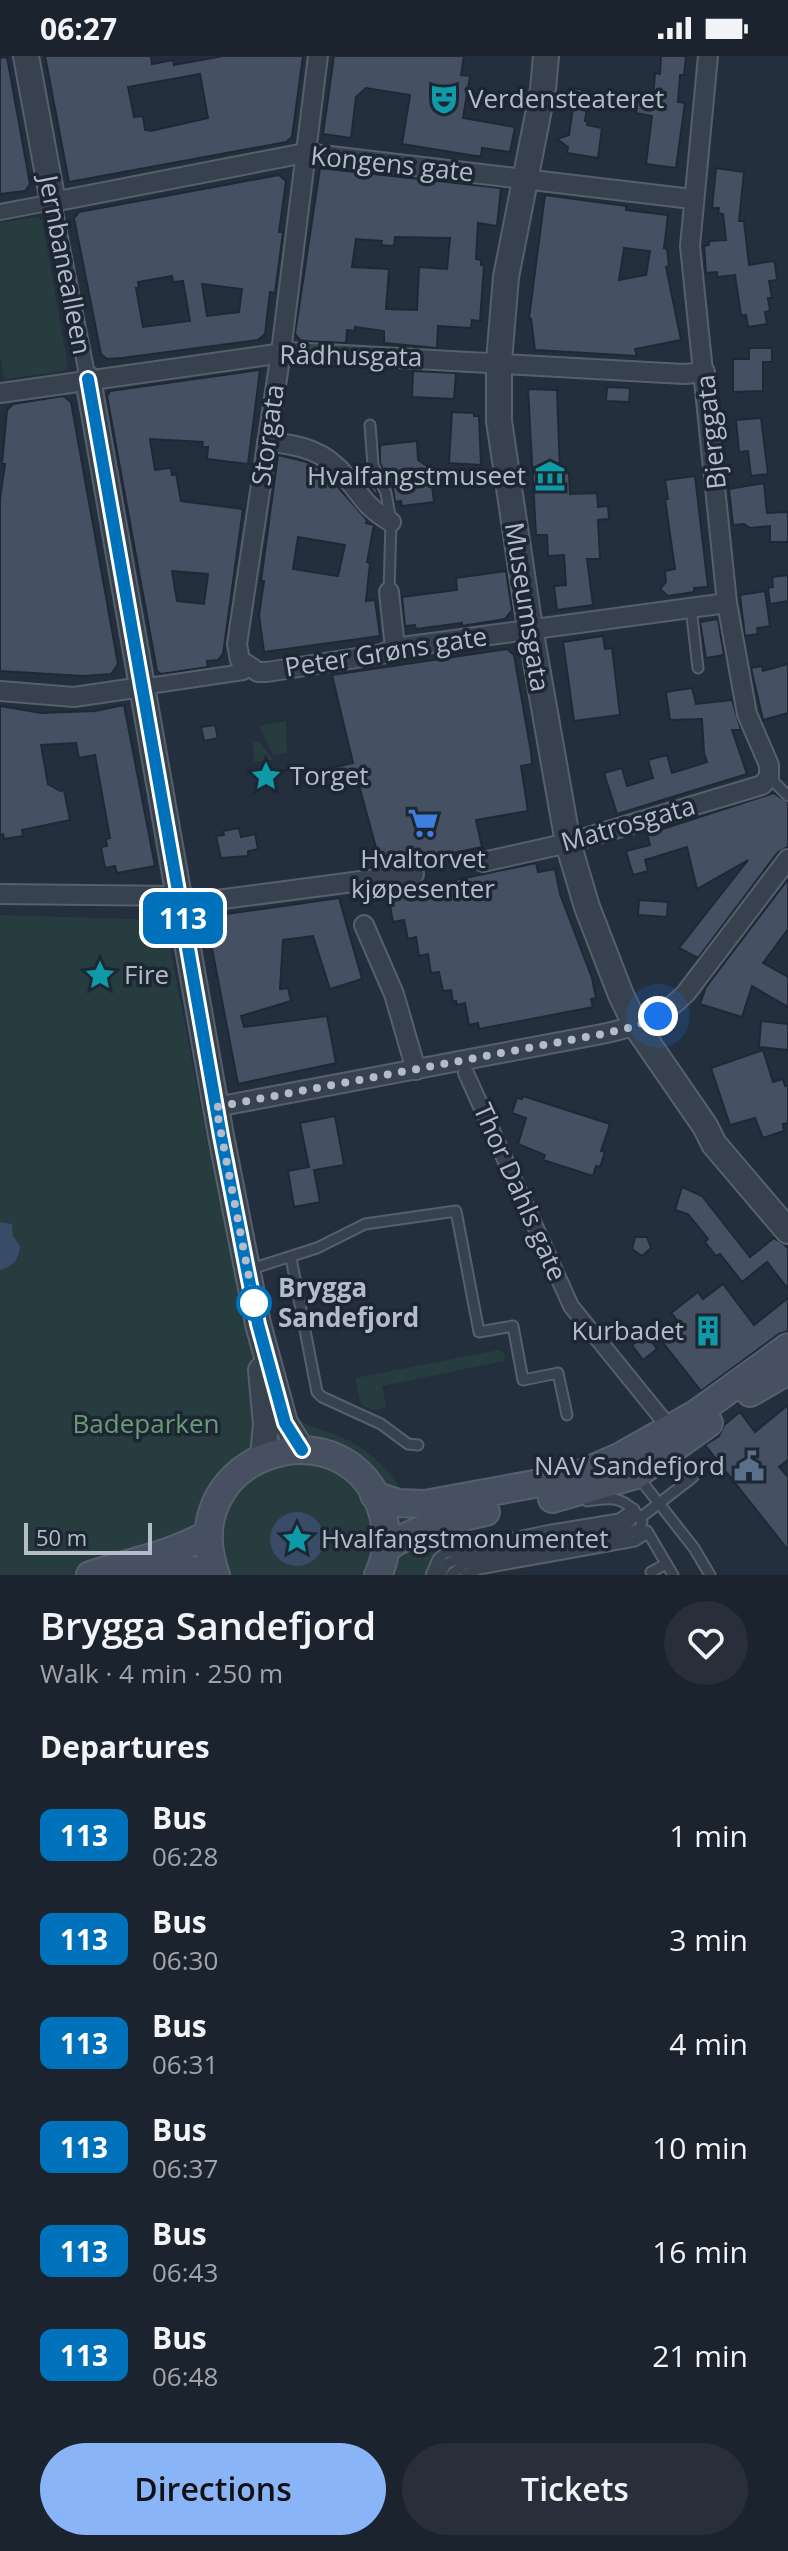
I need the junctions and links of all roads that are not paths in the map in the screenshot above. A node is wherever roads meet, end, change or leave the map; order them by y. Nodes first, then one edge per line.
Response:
1 (26, 56) edge
2 (318, 56) edge
3 (546, 56) edge
4 (708, 56) edge
5 (305, 153) junction
6 (525, 178) junction
7 (692, 199) junction
8 (53, 202) junction
9 (0, 212) edge
10 (281, 352) junction
11 (499, 361) junction
12 (705, 372) junction
13 (88, 379) junction
14 (0, 393) edge
15 (370, 425) dead end
16 (267, 442) junction
17 (391, 522) junction
18 (389, 592) joint
19 (727, 603) junction
20 (691, 607) junction
21 (530, 628) junction
22 (395, 648) junction
23 (249, 668) junction
24 (698, 668) dead end
25 (142, 687) junction
26 (0, 691) edge
27 (769, 777) junction
28 (788, 796) edge
29 (568, 843) junction
30 (788, 859) edge
31 (483, 862) dead end
32 (414, 874) dead end
33 (0, 894) edge
34 (180, 896) junction
35 (364, 925) dead end
36 (636, 1026) junction
37 (416, 1070) junction
38 (466, 1073) dead end
39 (216, 1107) junction
40 (705, 1126) junction
41 (788, 1209) edge
42 (788, 1231) edge
43 (291, 1258) junction
44 (247, 1270) junction
45 (258, 1324) junction
46 (788, 1347) edge
47 (788, 1371) edge
48 (567, 1415) dead end
49 (665, 1422) dead end
50 (418, 1445) dead end
51 (302, 1450) junction
52 (263, 1456) junction
53 (636, 1475) junction
54 (573, 1477) junction
55 (693, 1477) dead end
56 (374, 1495) junction
57 (557, 1499) junction
58 (659, 1504) junction
59 (638, 1516) junction
60 (648, 1533) junction
61 (207, 1534) junction
62 (385, 1549) junction
63 (666, 1564) junction
64 (651, 1572) dead end
65 (433, 1573) edge
66 (90, 1575) edge
67 (147, 1575) edge
68 (209, 1575) edge
69 (216, 1575) edge
70 (378, 1575) edge
71 (451, 1575) edge
72 (465, 1575) edge
73 (673, 1575) edge
74 (710, 1575) edge

1 - 8 street, Jernbanealleen
2 - 5 street, Storgata
3 - 6 street, Museumsgata
4 - 7 street, Bjerggata
5 - 6 street, Kongens gate
5 - 8 street, Kongens gate
5 - 10 street, Storgata
6 - 7 street, Kongens gate
6 - 11 street, Museumsgata
7 - 12 street, Bjerggata
8 - 9 street, Kongens gate
8 - 13 street, Jernbanealleen
10 - 11 street, Rådhusgata
10 - 13 street, Rådhusgata
10 - 16 street, Storgata
11 - 12 street, Rådhusgata
11 - 21 street, Museumsgata
12 - 19 street, Bjerggata
13 - 14 street, Rådhusgata
13 - 25 street, Jernbanealleen
15 - 17 lane
16 - 17 street
16 - 23 street, Storgata
17 - 18 lane
18 - 22 street
19 - 20 street, Peter Grøns gate
19 - 27 street, Bjerggata
20 - 21 street, Peter Grøns gate
20 - 24 lane
21 - 22 street, Peter Grøns gate
21 - 29 street, Museumsgata
22 - 23 street, Peter Grøns gate
23 - 25 street, Peter Grøns gate
25 - 26 street
25 - 34 street, Jernbanealleen
27 - 28 lane, Bjerggata
27 - 29 street, Matrosgata
29 - 31 street, Matrosgata
29 - 36 street, Museumsgata
30 - 36 street
32 - 34 street
33 - 34 street
34 - 39 street, Jernbanealleen
35 - 37 street
36 - 37 street
36 - 40 street, Museumsgata
37 - 39 street
38 - 49 street, Thor Dahls gate
39 - 44 street, Jernbanealleen
40 - 41 street, Museumsgata
40 - 42 street, Museumsgata
43 - 44 lane
43 - 48 lane
43 - 50 lane
44 - 45 street, Jernbanealleen
45 - 51 street, Jernbanealleen
45 - 52 street, Jernbanealleen
46 - 54 main road
47 - 53 main road
51 - 52 main road
51 - 56 main road
52 - 61 main road
53 - 54 street
53 - 57 main road
53 - 58 lane
54 - 56 main road
55 - 58 lane
56 - 62 main road
57 - 59 lane
57 - 62 main road
58 - 59 lane
58 - 74 lane
59 - 60 lane
59 - 65 lane
59 - 71 lane
60 - 63 lane
60 - 72 lane
61 - 66 main road
61 - 69 main road
62 - 70 main road
63 - 64 lane
63 - 73 lane
67 - 68 main road

